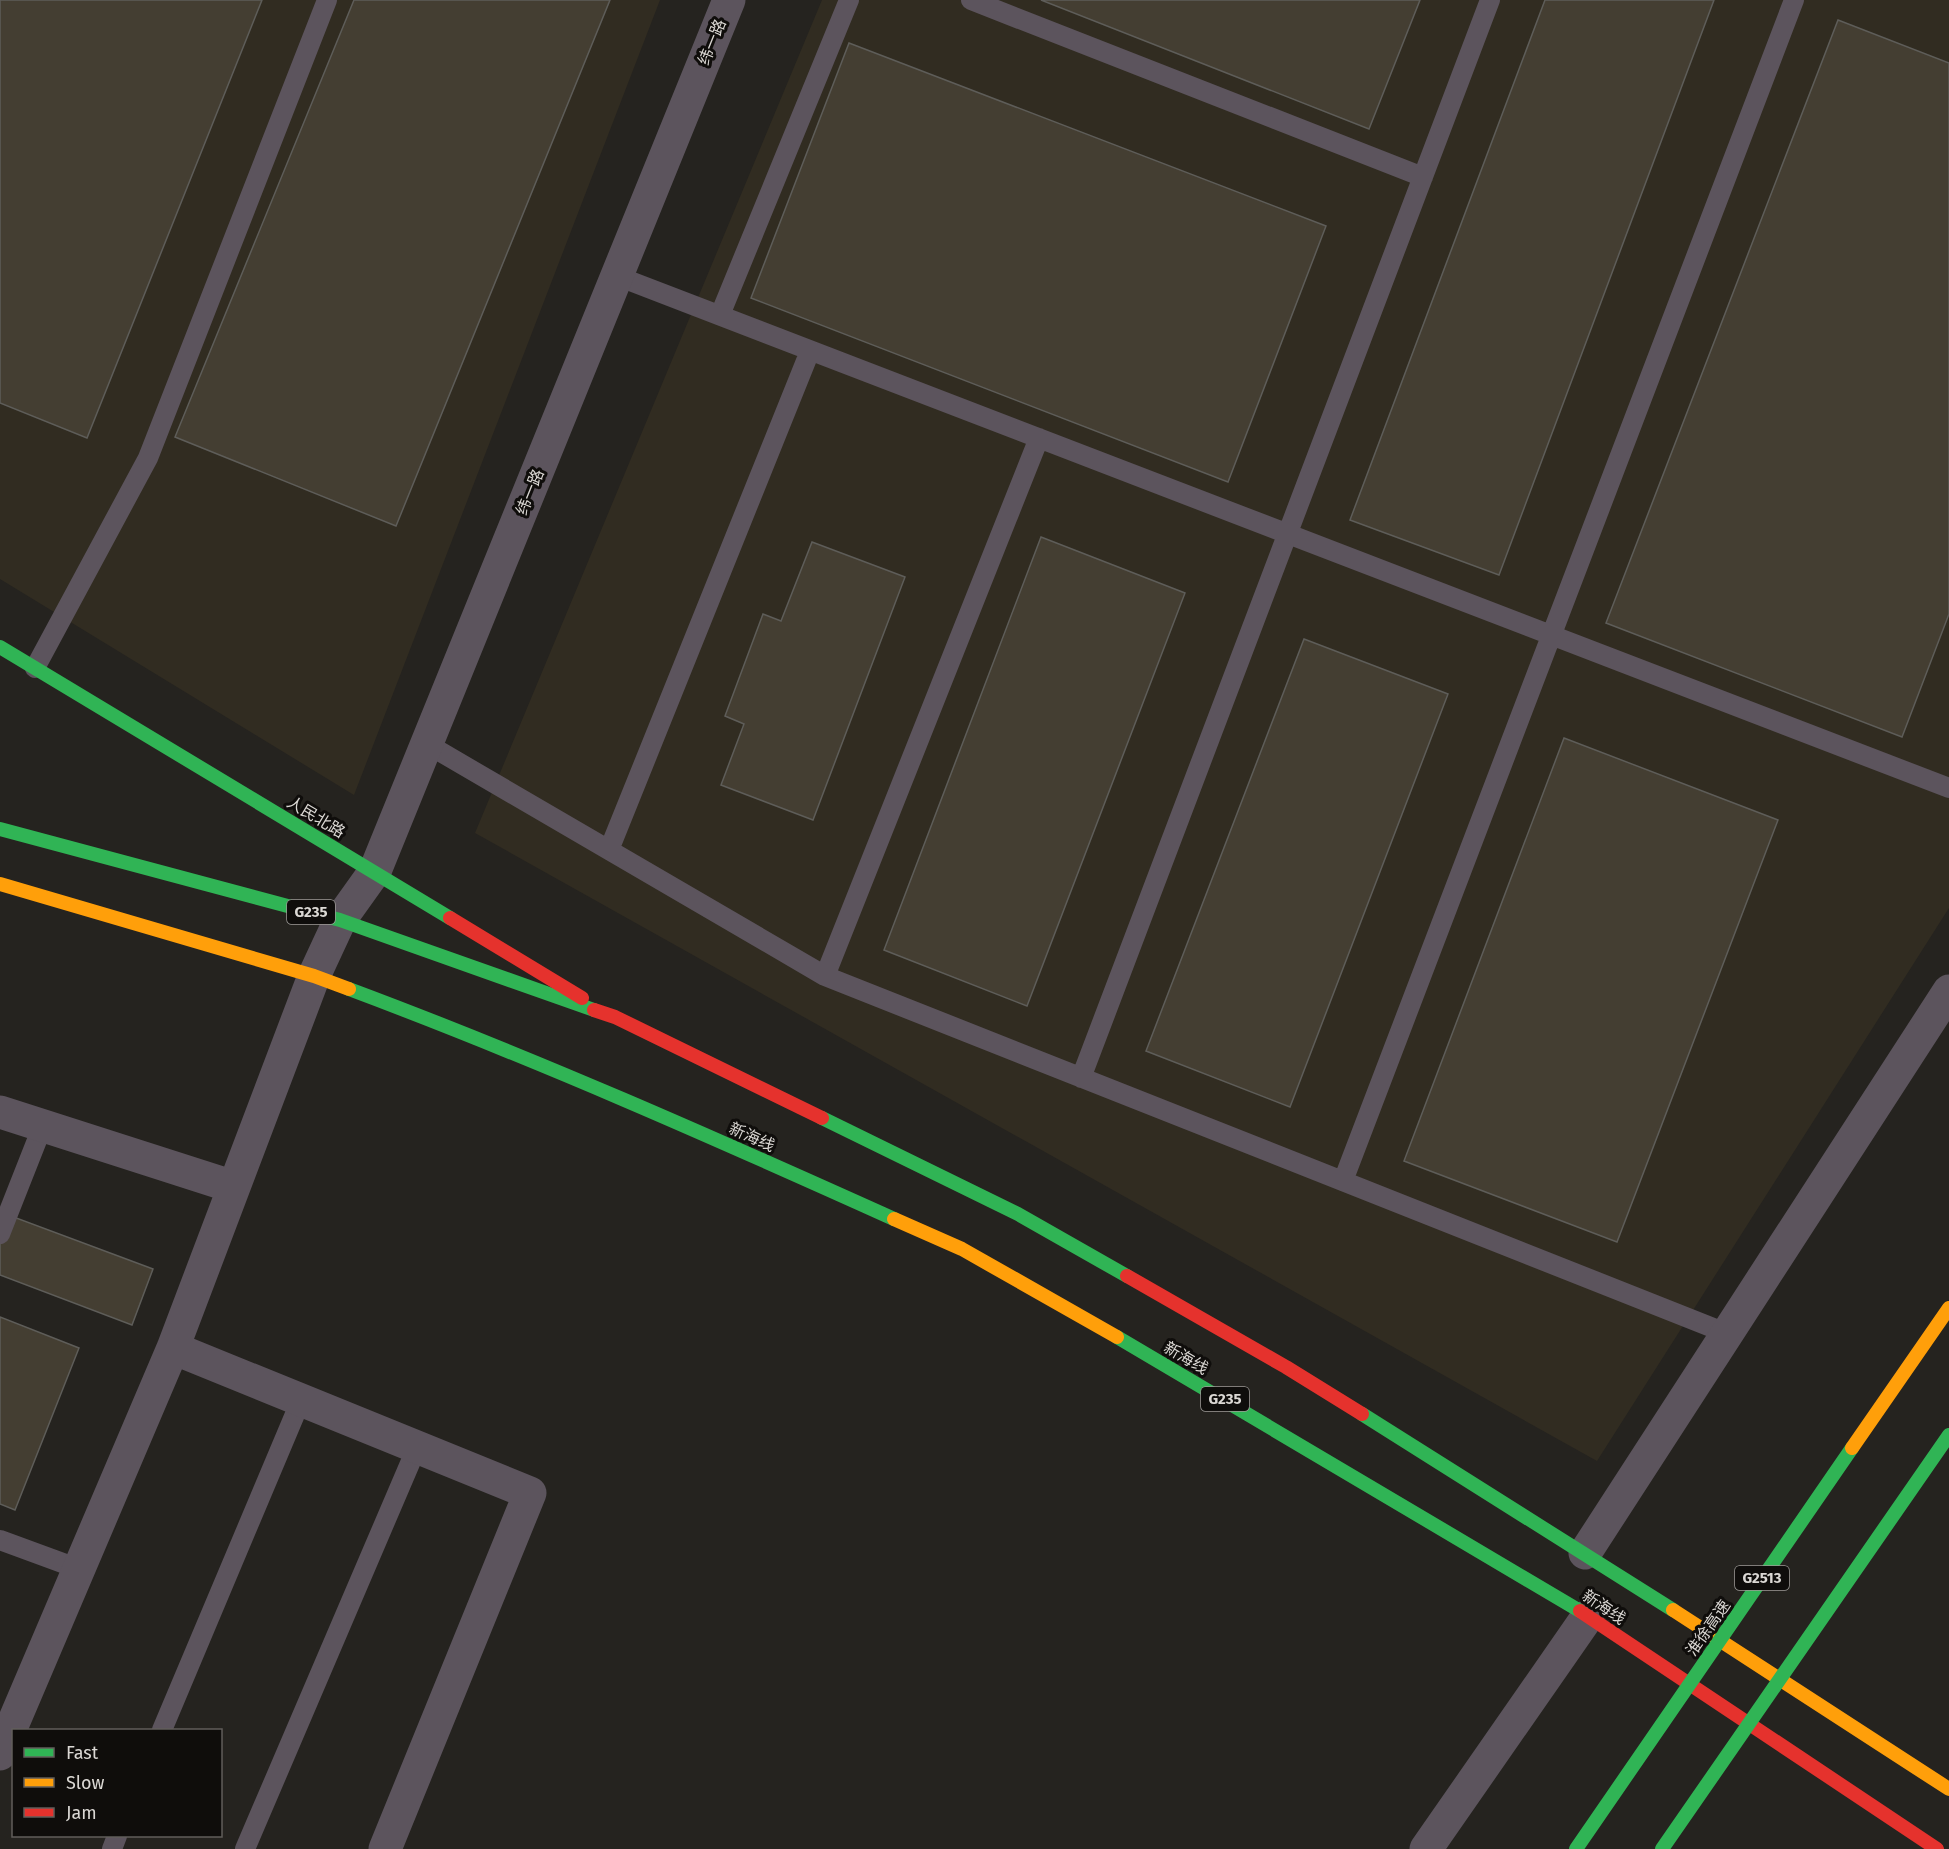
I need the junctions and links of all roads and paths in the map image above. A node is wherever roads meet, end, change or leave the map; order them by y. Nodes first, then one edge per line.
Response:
1 (327, 0) edge
2 (729, 0) edge
3 (849, 0) edge
4 (971, 0) edge
5 (1490, 0) edge
6 (1794, 0) edge
7 (1423, 177) junction
8 (617, 276) junction
9 (720, 315) junction
10 (810, 351) junction
11 (1039, 438) junction
12 (1287, 534) junction
13 (1551, 635) junction
14 (0, 647) edge
15 (34, 668) junction
16 (427, 744) junction
17 (1949, 788) edge
18 (0, 829) edge
19 (609, 850) junction
20 (375, 871) junction
21 (0, 884) edge
22 (340, 920) junction
23 (314, 976) junction
24 (825, 976) junction
25 (1949, 991) edge
26 (615, 1017) junction
27 (1081, 1078) junction
28 (0, 1112) edge
29 (43, 1125) junction
30 (1343, 1181) junction
31 (234, 1186) junction
32 (0, 1234) edge
33 (1949, 1308) edge
34 (1726, 1333) junction
35 (173, 1348) junction
36 (301, 1400) junction
37 (1949, 1435) edge
38 (417, 1447) junction
39 (0, 1540) edge
40 (1585, 1553) junction
41 (79, 1569) junction
42 (1588, 1616) junction
43 (163, 1729) edge
44 (0, 1754) edge
45 (1949, 1789) edge
46 (245, 1849) edge
47 (385, 1849) edge
48 (1426, 1849) edge
49 (1576, 1849) edge
50 (1662, 1849) edge
51 (1937, 1849) edge

1 - 15 lane
2 - 8 street, 纬一路
3 - 9 lane
4 - 7 lane
5 - 7 lane
6 - 13 lane
7 - 12 lane
8 - 9 lane
8 - 16 street, 纬一路
9 - 10 lane
10 - 11 lane
10 - 19 lane
11 - 12 lane
11 - 24 lane
12 - 13 lane
12 - 27 lane
13 - 17 lane
13 - 30 lane
14 - 15 main road, 人民北路
15 - 20 main road, 人民北路
16 - 19 lane
16 - 20 street, 纬一路
18 - 22 main road, G235
19 - 24 lane
20 - 22 street, 纬一路
20 - 26 main road, 人民北路
21 - 23 main road, G235
22 - 23 street, 纬一路
22 - 26 main road, G235
23 - 31 street, 纬一路
23 - 42 main road, 新海线 / G235
24 - 27 lane
25 - 34 street
26 - 40 main road, G235
27 - 30 lane
28 - 29 street
29 - 31 street
29 - 32 lane
30 - 34 lane
31 - 35 street, 纬一路
33 - 49 main road, 淮徐高速 / G2513, bridge
34 - 40 street
35 - 36 street
35 - 41 street, 纬一路
36 - 38 street
36 - 43 lane
37 - 50 main road, bridge
38 - 46 lane
38 - 47 street
39 - 41 lane
40 - 45 main road, G235
41 - 44 street, 纬一路
42 - 48 street
42 - 51 main road, 新海线 / G235

